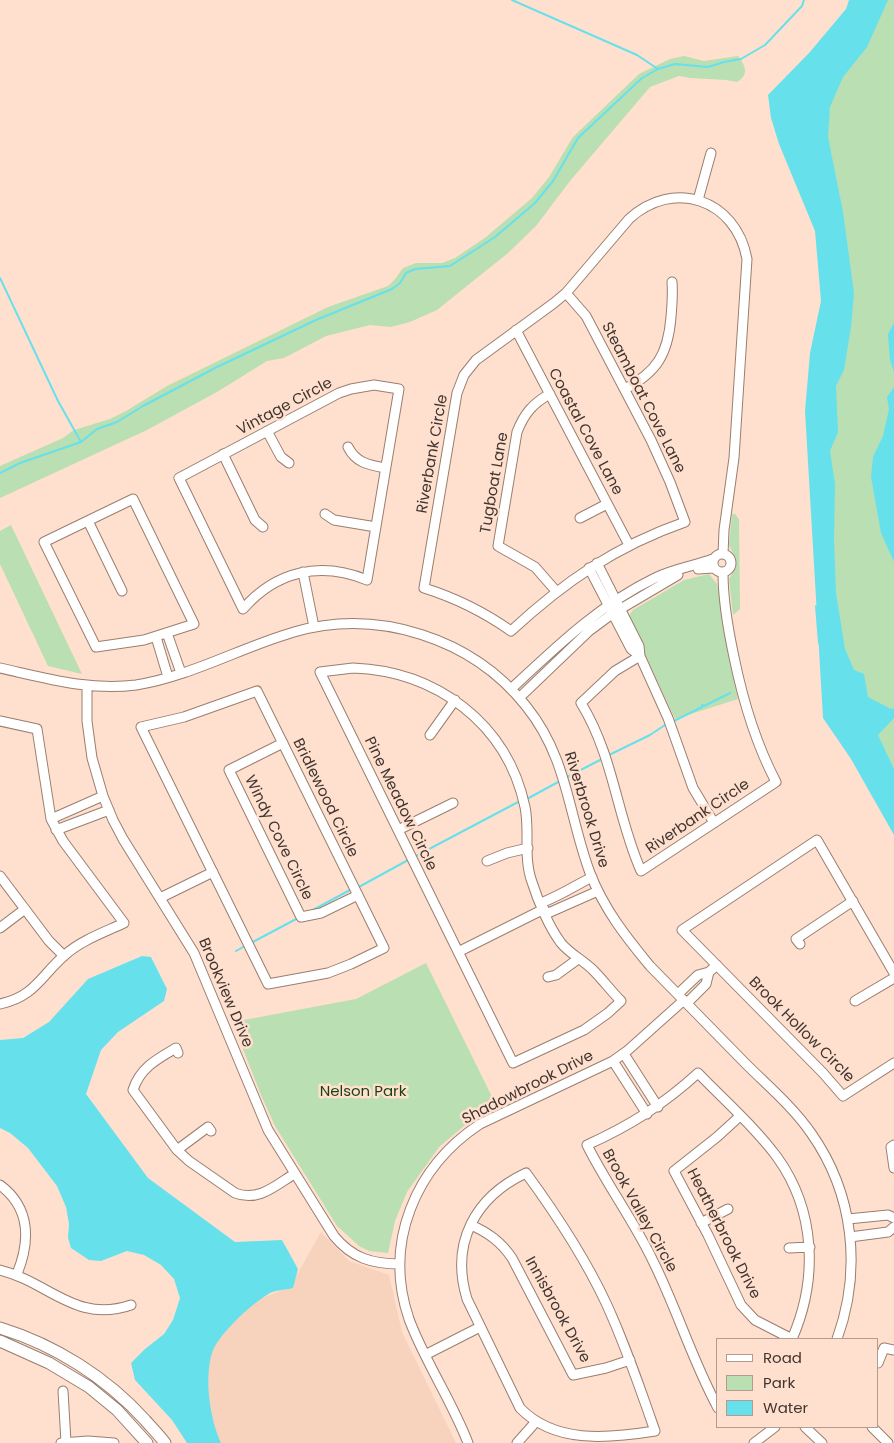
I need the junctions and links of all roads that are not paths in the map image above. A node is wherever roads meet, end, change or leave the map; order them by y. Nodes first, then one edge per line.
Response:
1 (711, 154) dead end
2 (698, 200) junction
3 (672, 282) dead end
4 (566, 293) junction
5 (516, 330) junction
6 (625, 389) junction
7 (550, 394) junction
8 (267, 431) junction
9 (348, 447) dead end
10 (223, 454) junction
11 (289, 463) dead end
12 (385, 468) junction
13 (607, 504) junction
14 (325, 514) dead end
15 (580, 518) dead end
16 (88, 521) junction
17 (684, 522) joint
18 (263, 527) dead end
19 (376, 527) junction
20 (629, 545) junction
21 (723, 554) junction
22 (713, 563) junction
23 (593, 565) junction
24 (303, 572) junction
25 (723, 572) junction
26 (122, 591) dead end
27 (556, 591) junction
28 (612, 602) junction
29 (621, 609) junction
30 (612, 614) junction
31 (314, 627) junction
32 (168, 634) junction
33 (156, 637) junction
34 (172, 647) junction
35 (160, 650) junction
36 (640, 656) junction
37 (0, 668) edge
38 (181, 672) junction
39 (168, 677) junction
40 (87, 686) junction
41 (511, 689) junction
42 (519, 698) junction
43 (455, 700) junction
44 (0, 721) edge
45 (430, 735) dead end
46 (283, 744) junction
47 (103, 796) junction
48 (453, 803) dead end
49 (109, 810) junction
50 (66, 813) junction
51 (51, 819) junction
52 (714, 823) junction
53 (71, 825) junction
54 (56, 830) junction
55 (398, 830) junction
56 (528, 848) junction
57 (487, 861) dead end
58 (212, 872) junction
59 (0, 876) edge
60 (592, 877) junction
61 (598, 891) junction
62 (358, 895) junction
63 (557, 897) junction
64 (160, 898) junction
65 (853, 902) junction
66 (561, 907) junction
67 (25, 909) junction
68 (543, 909) junction
69 (0, 928) edge
70 (800, 944) dead end
71 (458, 952) junction
72 (64, 956) junction
73 (578, 959) junction
74 (717, 965) junction
75 (894, 973) edge
76 (548, 977) dead end
77 (894, 978) edge
78 (683, 999) junction
79 (855, 1001) dead end
80 (0, 1004) edge
81 (178, 1053) dead end
82 (624, 1054) junction
83 (613, 1061) junction
84 (894, 1063) edge
85 (658, 1107) junction
86 (647, 1114) junction
87 (740, 1116) junction
88 (211, 1132) dead end
89 (894, 1145) edge
90 (178, 1150) junction
91 (894, 1168) edge
92 (294, 1174) junction
93 (0, 1185) edge
94 (728, 1209) dead end
95 (894, 1218) edge
96 (848, 1219) junction
97 (701, 1223) junction
98 (471, 1224) junction
99 (894, 1227) edge
100 (850, 1237) junction
101 (810, 1246) junction
102 (789, 1248) dead end
103 (400, 1264) junction
104 (0, 1270) edge
105 (17, 1274) junction
106 (131, 1305) dead end
107 (480, 1327) junction
108 (0, 1328) edge
109 (790, 1338) edge
110 (792, 1338) edge
111 (837, 1338) edge
112 (0, 1341) edge
113 (894, 1350) edge
114 (425, 1355) junction
115 (630, 1360) junction
116 (879, 1360) edge
117 (63, 1391) dead end
118 (716, 1404) edge
119 (534, 1425) junction
120 (774, 1428) edge
121 (806, 1428) edge
122 (873, 1428) edge
123 (63, 1443) edge
124 (114, 1443) edge
125 (147, 1443) edge
126 (165, 1443) edge
127 (468, 1443) edge
128 (517, 1443) edge
129 (754, 1443) edge
130 (822, 1443) edge
131 (888, 1443) edge

1 - 2 street
2 - 4 street, Riverbank Circle
2 - 21 street, Riverbank Circle
3 - 6 street
4 - 5 street, Riverbank Circle
4 - 6 street, Steamboat Cove Lane
5 - 7 street, Coastal Cove Lane
5 - 27 street, Riverbank Circle
6 - 17 street, Steamboat Cove Lane
7 - 13 street, Coastal Cove Lane
7 - 27 street, Tugboat Lane
8 - 10 street, Vintage Circle
8 - 11 street
8 - 12 street, Vintage Circle
9 - 12 street
10 - 18 street
10 - 24 street, Vintage Circle
12 - 19 street, Vintage Circle
13 - 15 street
13 - 20 street, Coastal Cove Lane
14 - 19 street
16 - 26 street
16 - 32 street
16 - 33 street
17 - 20 street, Riverbank Circle
19 - 24 street, Vintage Circle
20 - 23 street, Riverbank Circle
21 - 22 street
21 - 25 street
22 - 25 street
22 - 28 street
22 - 29 street
23 - 27 street, Riverbank Circle
23 - 28 street
24 - 31 street
25 - 52 street, Riverbank Circle
28 - 29 street
28 - 30 street
28 - 41 street
29 - 30 street
29 - 36 street
30 - 36 street
30 - 42 street
31 - 38 street, Riverbrook Drive
31 - 41 street, Riverbrook Drive
32 - 33 street
32 - 34 street
33 - 35 street
34 - 35 street
34 - 38 street
35 - 39 street
36 - 52 street
36 - 52 street, Riverbank Circle
37 - 40 street, Riverbrook Drive
38 - 39 street, Riverbrook Drive
39 - 40 street, Riverbrook Drive
40 - 47 street, Brookview Drive
41 - 42 street, Riverbrook Drive
42 - 60 street, Riverbrook Drive
43 - 45 street
43 - 55 street, Pine Meadow Circle
43 - 56 street, Pine Meadow Circle
44 - 51 street
46 - 58 street, Bridlewood Circle
46 - 62 street, Bridlewood Circle
46 - 62 street, Windy Cove Circle
47 - 49 street, Brookview Drive
47 - 50 street
48 - 55 street
49 - 53 street
49 - 64 street, Brookview Drive
50 - 51 street
50 - 53 street
51 - 54 street
53 - 54 street
54 - 72 street
55 - 71 street, Pine Meadow Circle
56 - 57 street
56 - 68 street, Pine Meadow Circle
58 - 62 street, Bridlewood Circle
58 - 64 street
59 - 67 street
60 - 61 street, Riverbrook Drive
60 - 63 street
61 - 66 street
61 - 78 street, Riverbrook Drive
63 - 66 street
63 - 68 street
64 - 92 street, Brookview Drive
65 - 70 street
65 - 74 street, Brook Hollow Circle
65 - 75 street, Brook Hollow Circle
66 - 68 street
67 - 69 street
67 - 72 street
68 - 71 street
68 - 73 street, Pine Meadow Circle
71 - 73 street, Pine Meadow Circle
72 - 80 street
73 - 76 street
74 - 78 street
74 - 84 street, Brook Hollow Circle
77 - 79 street
78 - 82 street, Shadowbrook Drive
78 - 96 street, Riverbrook Drive
81 - 90 street
82 - 83 street, Shadowbrook Drive
82 - 85 street
83 - 86 street
83 - 103 street, Shadowbrook Drive
85 - 86 street, Brook Valley Circle
85 - 87 street, Brook Valley Circle
86 - 118 street, Brook Valley Circle
87 - 97 street, Heatherbrook Drive
87 - 101 street, Brook Valley Circle
88 - 90 street
89 - 91 street
90 - 92 street
92 - 103 street, Brookview Drive
93 - 105 street
94 - 97 street
95 - 96 street
96 - 100 street, Riverbrook Drive
97 - 109 street, Heatherbrook Drive
98 - 107 street
98 - 115 street, Innisbrook Drive
98 - 115 street
99 - 100 street
100 - 111 street, Riverbrook Drive
101 - 102 street
101 - 110 street, Brook Valley Circle
103 - 114 street, Shadowbrook Drive
104 - 105 street
105 - 106 street
107 - 114 street
107 - 119 street
108 - 126 main road
112 - 125 main road
113 - 116 street
114 - 127 street, Shadowbrook Drive
115 - 119 street
117 - 123 street
119 - 128 street
120 - 129 street
121 - 130 street
122 - 131 street
123 - 124 street

